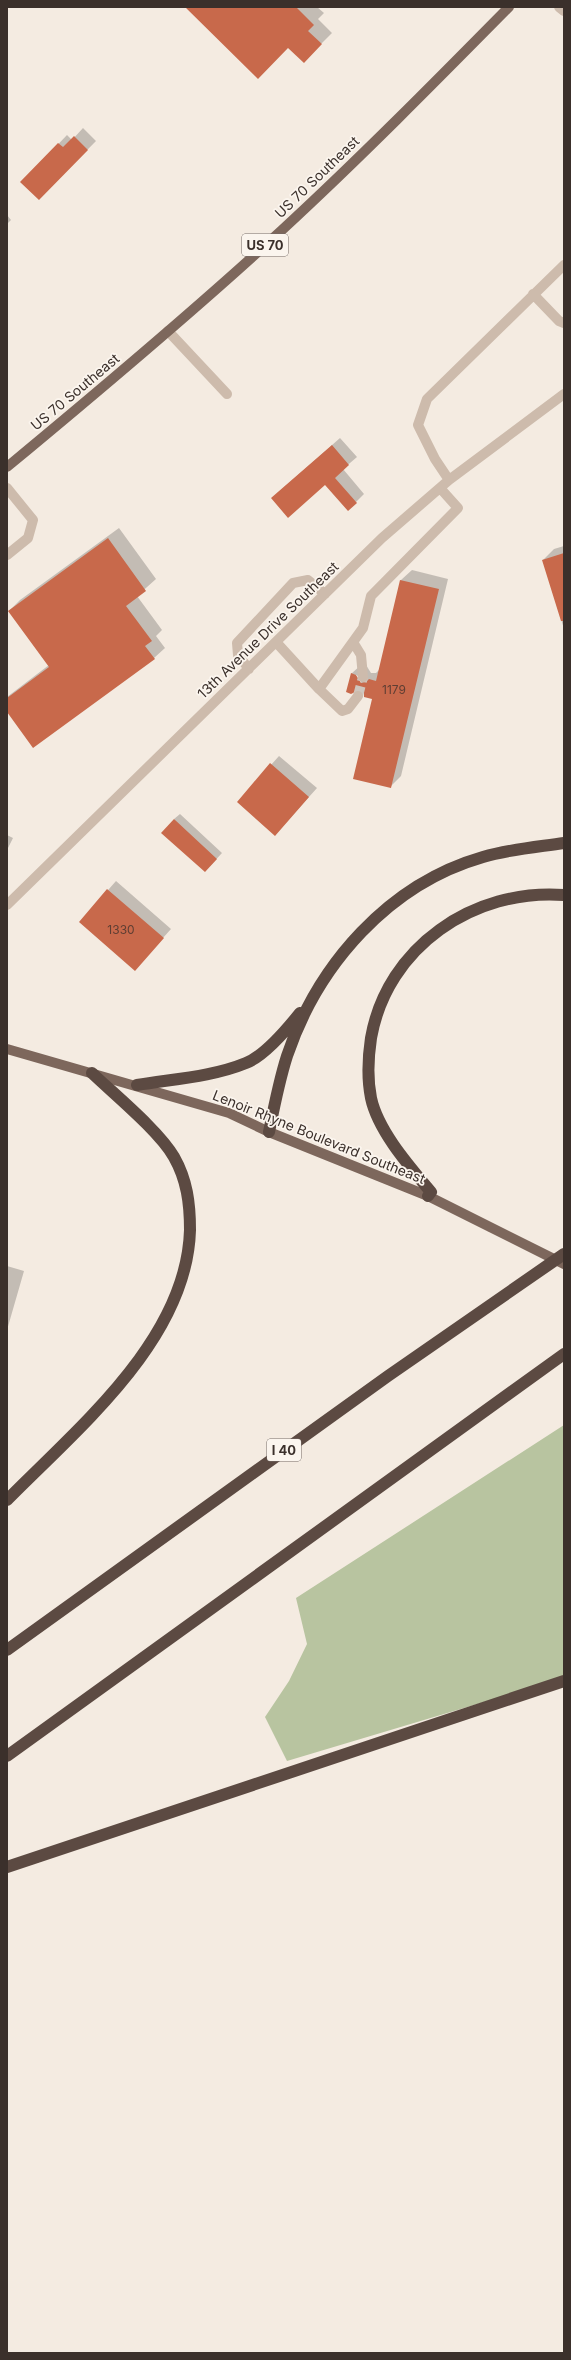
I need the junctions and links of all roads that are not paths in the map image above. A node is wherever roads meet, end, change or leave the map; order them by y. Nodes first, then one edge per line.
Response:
1 (509, 7) edge
2 (559, 7) edge
3 (564, 12) edge
4 (564, 265) edge
5 (533, 294) junction
6 (564, 323) edge
7 (168, 331) junction
8 (227, 394) dead end
9 (564, 394) edge
10 (7, 467) edge
11 (449, 480) junction
12 (7, 488) edge
13 (440, 488) junction
14 (7, 555) edge
15 (325, 594) junction
16 (276, 642) junction
17 (353, 642) junction
18 (249, 669) junction
19 (363, 677) tunnel mouth
20 (319, 689) junction
21 (358, 696) tunnel mouth
22 (564, 843) edge
23 (564, 895) edge
24 (7, 906) edge
25 (316, 992) junction
26 (7, 1049) edge
27 (92, 1073) junction
28 (137, 1085) junction
29 (270, 1132) junction
30 (428, 1196) junction
31 (564, 1254) edge
32 (564, 1264) edge
33 (564, 1354) edge
34 (7, 1500) edge
35 (7, 1650) edge
36 (564, 1681) edge
37 (7, 1756) edge
38 (7, 1867) edge

1 - 7 main road, US 70 Southeast / US 70
2 - 3 street
4 - 5 street
5 - 6 street
5 - 11 street
7 - 8 street
7 - 10 main road, US 70 Southeast / US 70
9 - 11 street, 13th Avenue Drive Southeast
11 - 13 street, 13th Avenue Drive Southeast
12 - 14 street
13 - 15 street, 13th Avenue Drive Southeast
13 - 17 street
15 - 16 street, 13th Avenue Drive Southeast
15 - 18 street
16 - 18 street, 13th Avenue Drive Southeast
16 - 20 street
17 - 19 street
17 - 20 street
18 - 24 street, 13th Avenue Drive Southeast
20 - 21 street
22 - 25 highway
23 - 30 highway
25 - 28 highway
25 - 29 highway
26 - 27 main road, Lenoir Rhyne Boulevard Southeast
27 - 28 main road, Lenoir Rhyne Boulevard Southeast
27 - 34 highway
28 - 29 main road, Lenoir Rhyne Boulevard Southeast
29 - 30 main road, Lenoir Rhyne Boulevard Southeast
30 - 32 main road, Lenoir Rhyne Boulevard Southeast
31 - 35 highway, I 40
33 - 37 highway
36 - 38 highway

